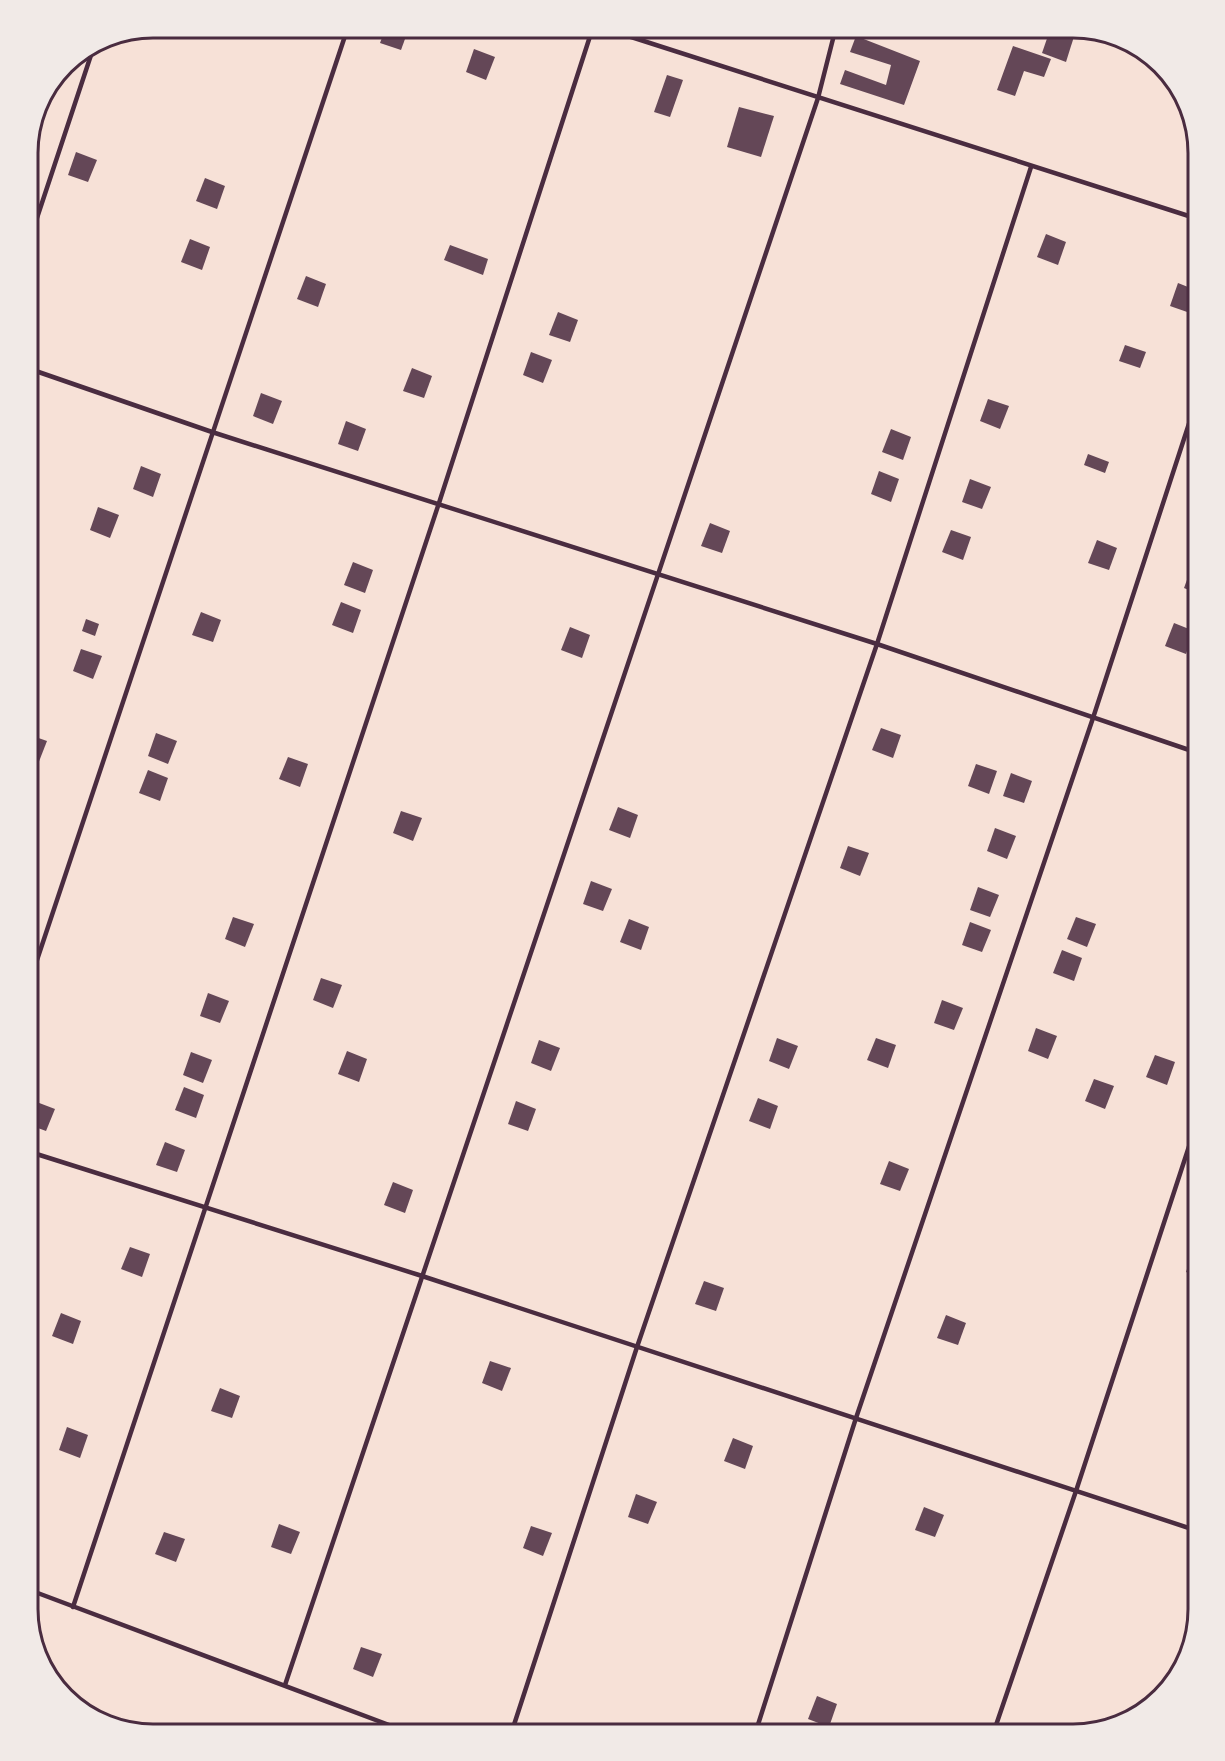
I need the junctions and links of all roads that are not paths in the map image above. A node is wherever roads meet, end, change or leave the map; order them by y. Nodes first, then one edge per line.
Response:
1 (344, 38) edge
2 (589, 38) edge
3 (634, 38) edge
4 (833, 38) edge
5 (91, 56) edge
6 (818, 98) junction
7 (1031, 167) junction
8 (38, 215) edge
9 (1188, 216) edge
10 (38, 372) edge
11 (1188, 427) edge
12 (213, 432) junction
13 (439, 503) junction
14 (654, 574) junction
15 (877, 644) junction
16 (1093, 718) junction
17 (1188, 750) edge
18 (38, 957) edge
19 (1188, 1149) edge
20 (38, 1154) edge
21 (205, 1207) junction
22 (420, 1275) junction
23 (637, 1347) junction
24 (856, 1418) junction
25 (1076, 1491) junction
26 (1188, 1529) edge
27 (38, 1593) edge
28 (73, 1606) junction
29 (285, 1685) junction
30 (384, 1723) edge
31 (514, 1723) edge
32 (758, 1724) edge
33 (996, 1724) edge

1 - 12 lane
2 - 13 lane
3 - 6 lane
4 - 6 lane
5 - 8 lane
6 - 7 lane
6 - 14 lane
7 - 9 lane
7 - 15 lane
10 - 12 lane
11 - 16 lane
12 - 13 lane
12 - 18 lane
13 - 14 lane
13 - 21 lane
14 - 15 lane
14 - 22 lane
15 - 16 lane
15 - 23 lane
16 - 17 lane
16 - 24 lane
19 - 25 lane
20 - 21 lane
21 - 22 lane
21 - 28 lane
22 - 23 lane
22 - 29 lane
23 - 24 lane
23 - 31 lane
24 - 25 lane
24 - 32 lane
25 - 26 lane
25 - 33 lane
27 - 28 lane
28 - 29 lane
29 - 30 lane

